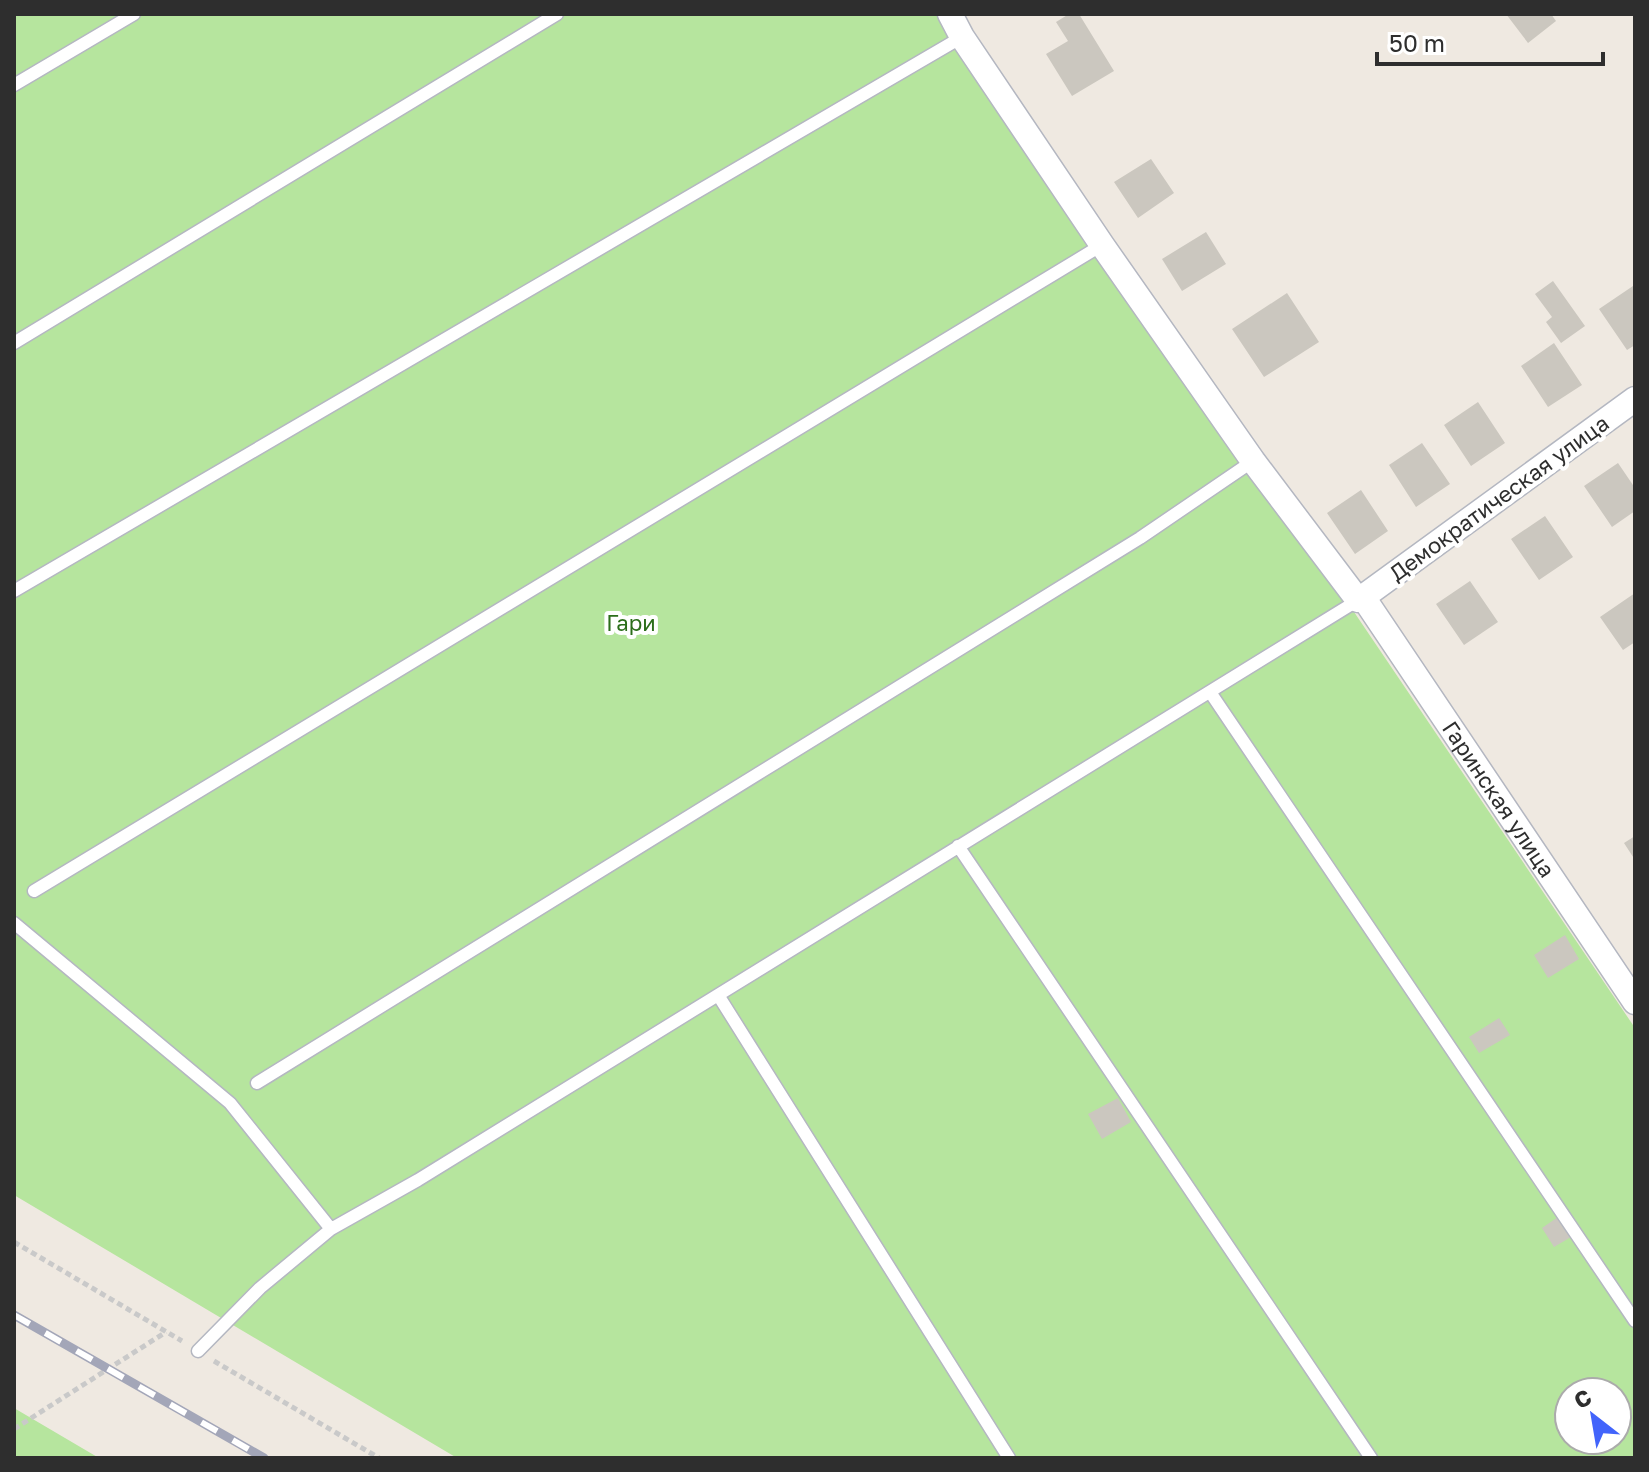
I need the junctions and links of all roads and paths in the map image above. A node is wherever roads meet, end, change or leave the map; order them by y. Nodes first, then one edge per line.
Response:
1 (134, 14) edge
2 (557, 14) edge
3 (950, 14) edge
4 (962, 37) junction
5 (14, 85) edge
6 (1102, 245) junction
7 (14, 343) edge
8 (1635, 399) edge
9 (1253, 461) junction
10 (14, 591) edge
11 (1360, 599) junction
12 (1210, 692) junction
13 (958, 846) junction
14 (34, 891) dead end
15 (14, 923) edge
16 (718, 995) junction
17 (1635, 1002) edge
18 (257, 1083) dead end
19 (331, 1229) junction
20 (1635, 1321) edge
21 (166, 1332) dead end
22 (198, 1351) dead end
23 (14, 1429) edge
24 (1009, 1458) edge
25 (1371, 1458) edge

1 - 5 lane
2 - 7 lane
3 - 4 street, Гаринская улица
4 - 6 street, Гаринская улица
4 - 10 lane
6 - 9 street, Гаринская улица
6 - 14 lane
8 - 11 street, Демократическая улица
9 - 11 street, Гаринская улица
9 - 18 lane
11 - 12 lane
11 - 17 street, Гаринская улица
12 - 13 lane
12 - 20 lane
13 - 16 lane
13 - 25 lane
15 - 19 lane
16 - 19 lane
16 - 24 lane
19 - 22 lane
21 - 23 path

